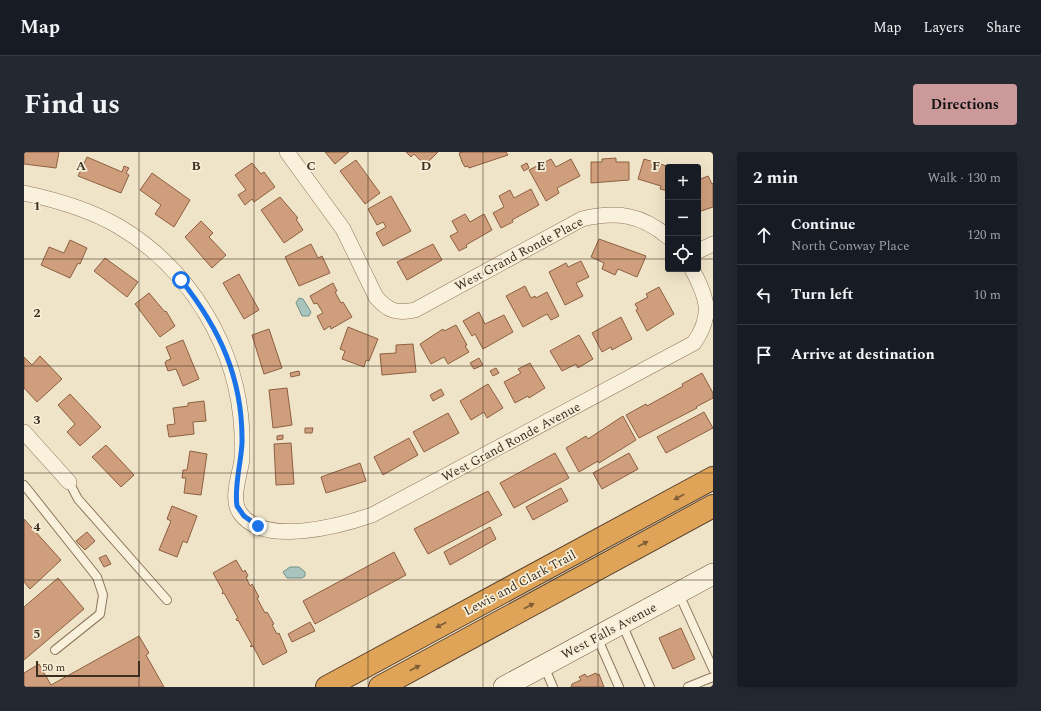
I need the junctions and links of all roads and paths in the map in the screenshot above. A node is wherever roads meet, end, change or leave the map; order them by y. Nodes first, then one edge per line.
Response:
1 (287, 152) edge
2 (24, 193) edge
3 (667, 236) edge
4 (713, 244) edge
5 (701, 250) edge
6 (694, 272) edge
7 (24, 432) edge
8 (713, 478) edge
9 (69, 482) joint
10 (24, 485) edge
11 (713, 506) edge
12 (713, 574) edge
13 (678, 593) junction
14 (167, 600) dead end
15 (622, 624) junction
16 (597, 637) junction
17 (55, 650) dead end
18 (544, 666) junction
19 (713, 670) edge
20 (713, 677) edge
21 (327, 687) edge
22 (380, 687) edge
23 (504, 687) edge
24 (553, 687) edge
25 (619, 687) edge
26 (650, 687) edge
27 (688, 687) edge

1 - 3 street, West Grand Ronde Place
2 - 6 street, West Grand Ronde Avenue
4 - 5 street
7 - 9 street
8 -> 21 highway, Lewis and Clark Trail
9 - 14 lane
10 - 17 lane
22 -> 11 highway, Lewis and Clark Trail
12 - 13 street, West Falls Avenue
13 - 15 street, West Falls Avenue
13 - 19 lane
15 - 16 street, West Falls Avenue
15 - 26 lane
16 - 18 street, West Falls Avenue
16 - 25 lane
18 - 23 street, West Falls Avenue
18 - 24 lane
20 - 27 lane

